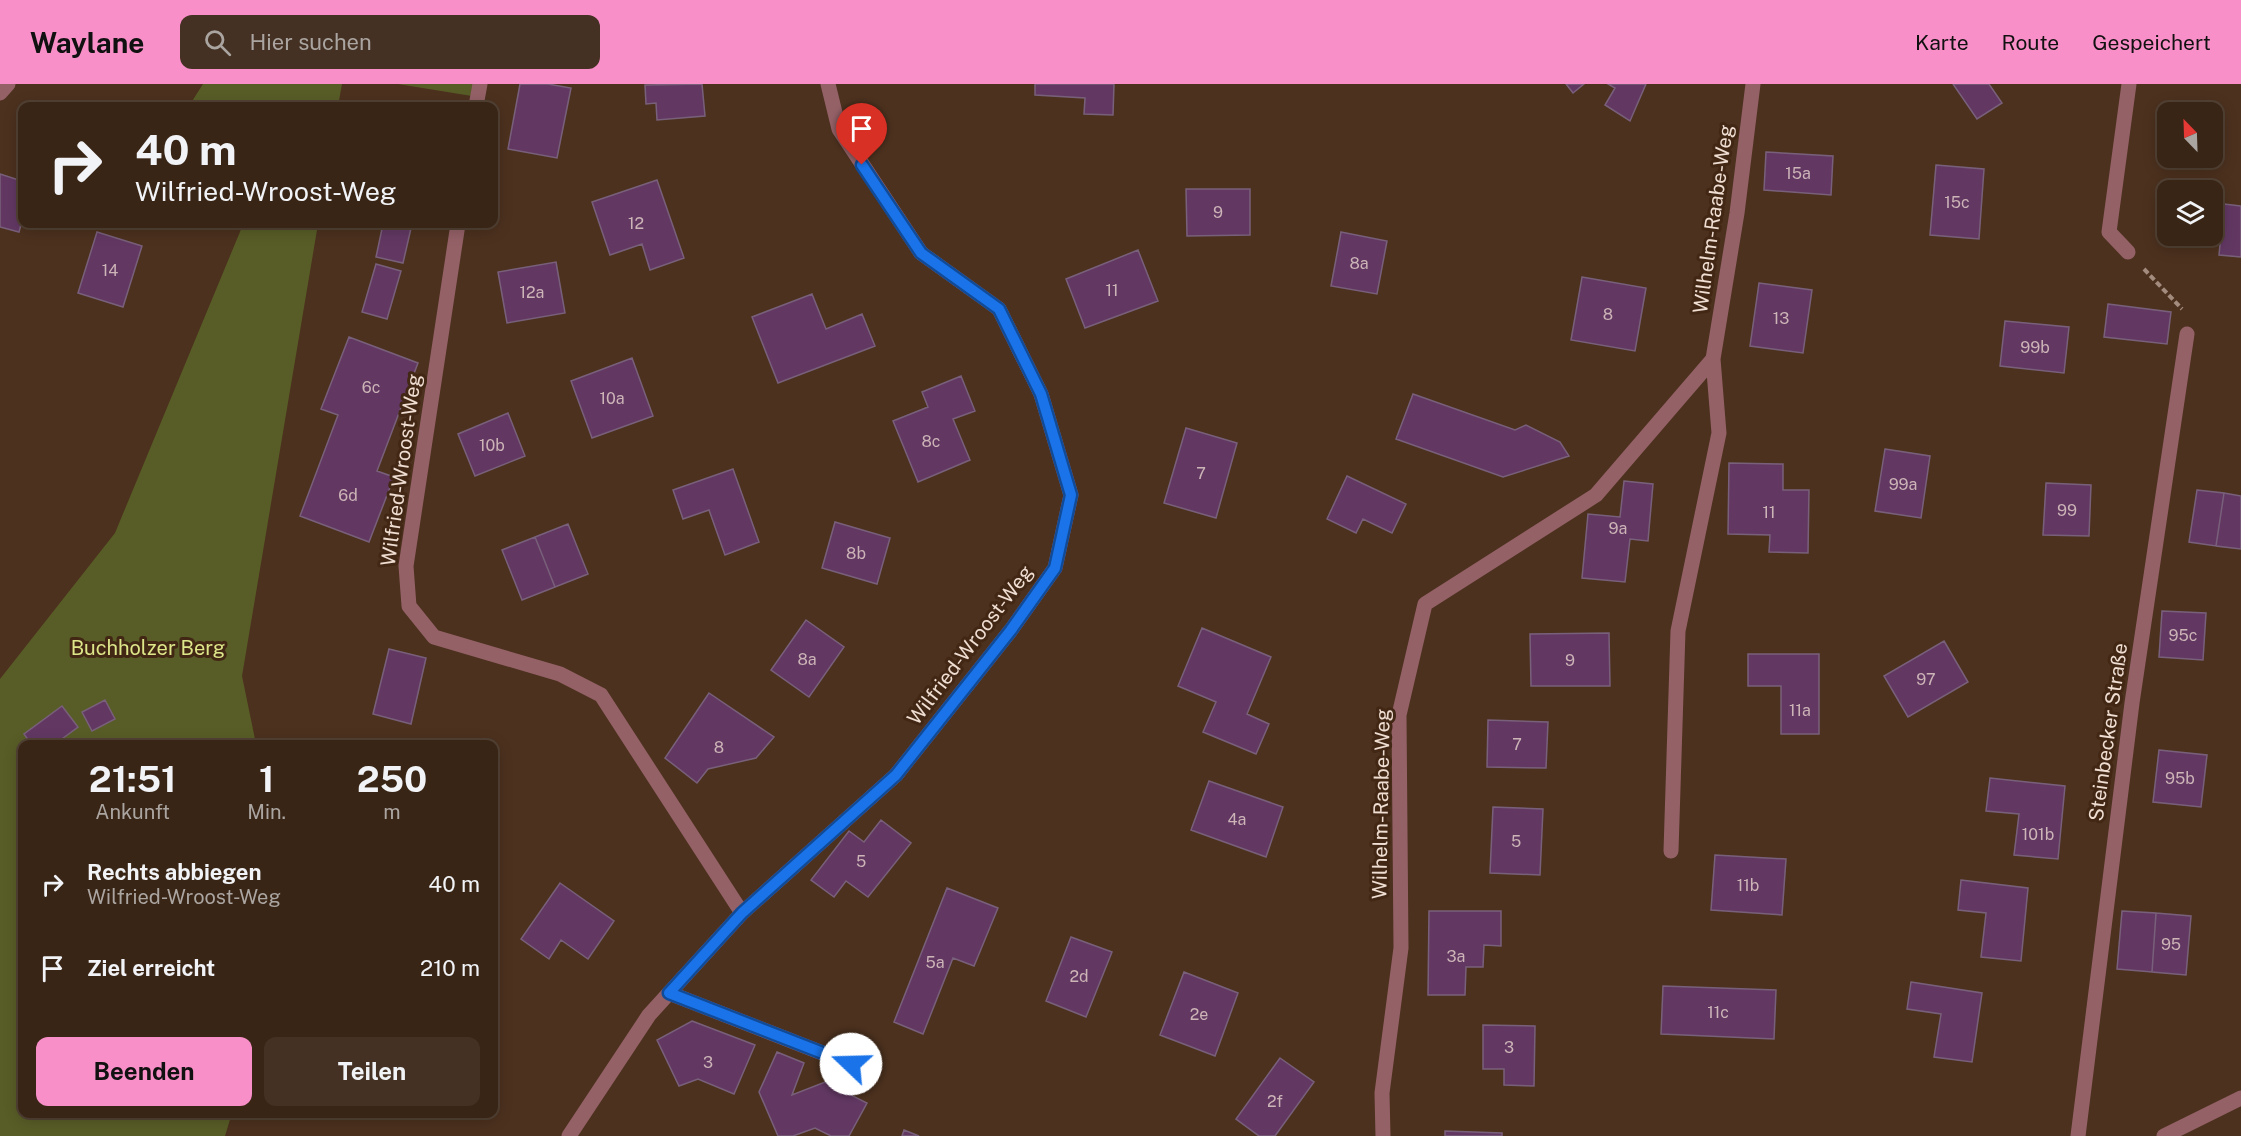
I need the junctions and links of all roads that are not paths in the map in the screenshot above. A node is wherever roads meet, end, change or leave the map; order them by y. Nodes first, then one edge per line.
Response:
1 (8, 84) edge
2 (480, 84) edge
3 (828, 84) edge
4 (1753, 84) edge
5 (2129, 84) edge
6 (0, 93) edge
7 (477, 102) edge
8 (457, 228) edge
9 (2128, 252) road end
10 (2187, 334) road end
11 (1713, 359) junction
12 (1671, 852) dead end
13 (742, 913) junction
14 (669, 993) junction
15 (871, 1072) dead end
16 (2241, 1098) edge
17 (568, 1136) edge
18 (1383, 1136) edge
19 (2078, 1136) edge
20 (2164, 1136) edge

1 - 6 street
2 - 7 street
3 - 13 street, Wilfried-Wroost-Weg
4 - 11 street, Wilhelm-Raabe-Weg
5 - 9 street
8 - 13 street, Wilfried-Wroost-Weg
10 - 19 street, Steinbecker Straße
11 - 12 street, Wilhelm-Raabe-Weg
11 - 18 street, Wilhelm-Raabe-Weg
13 - 14 street, Wilfried-Wroost-Weg
14 - 15 street
14 - 17 street, Wilfried-Wroost-Weg
16 - 20 street

